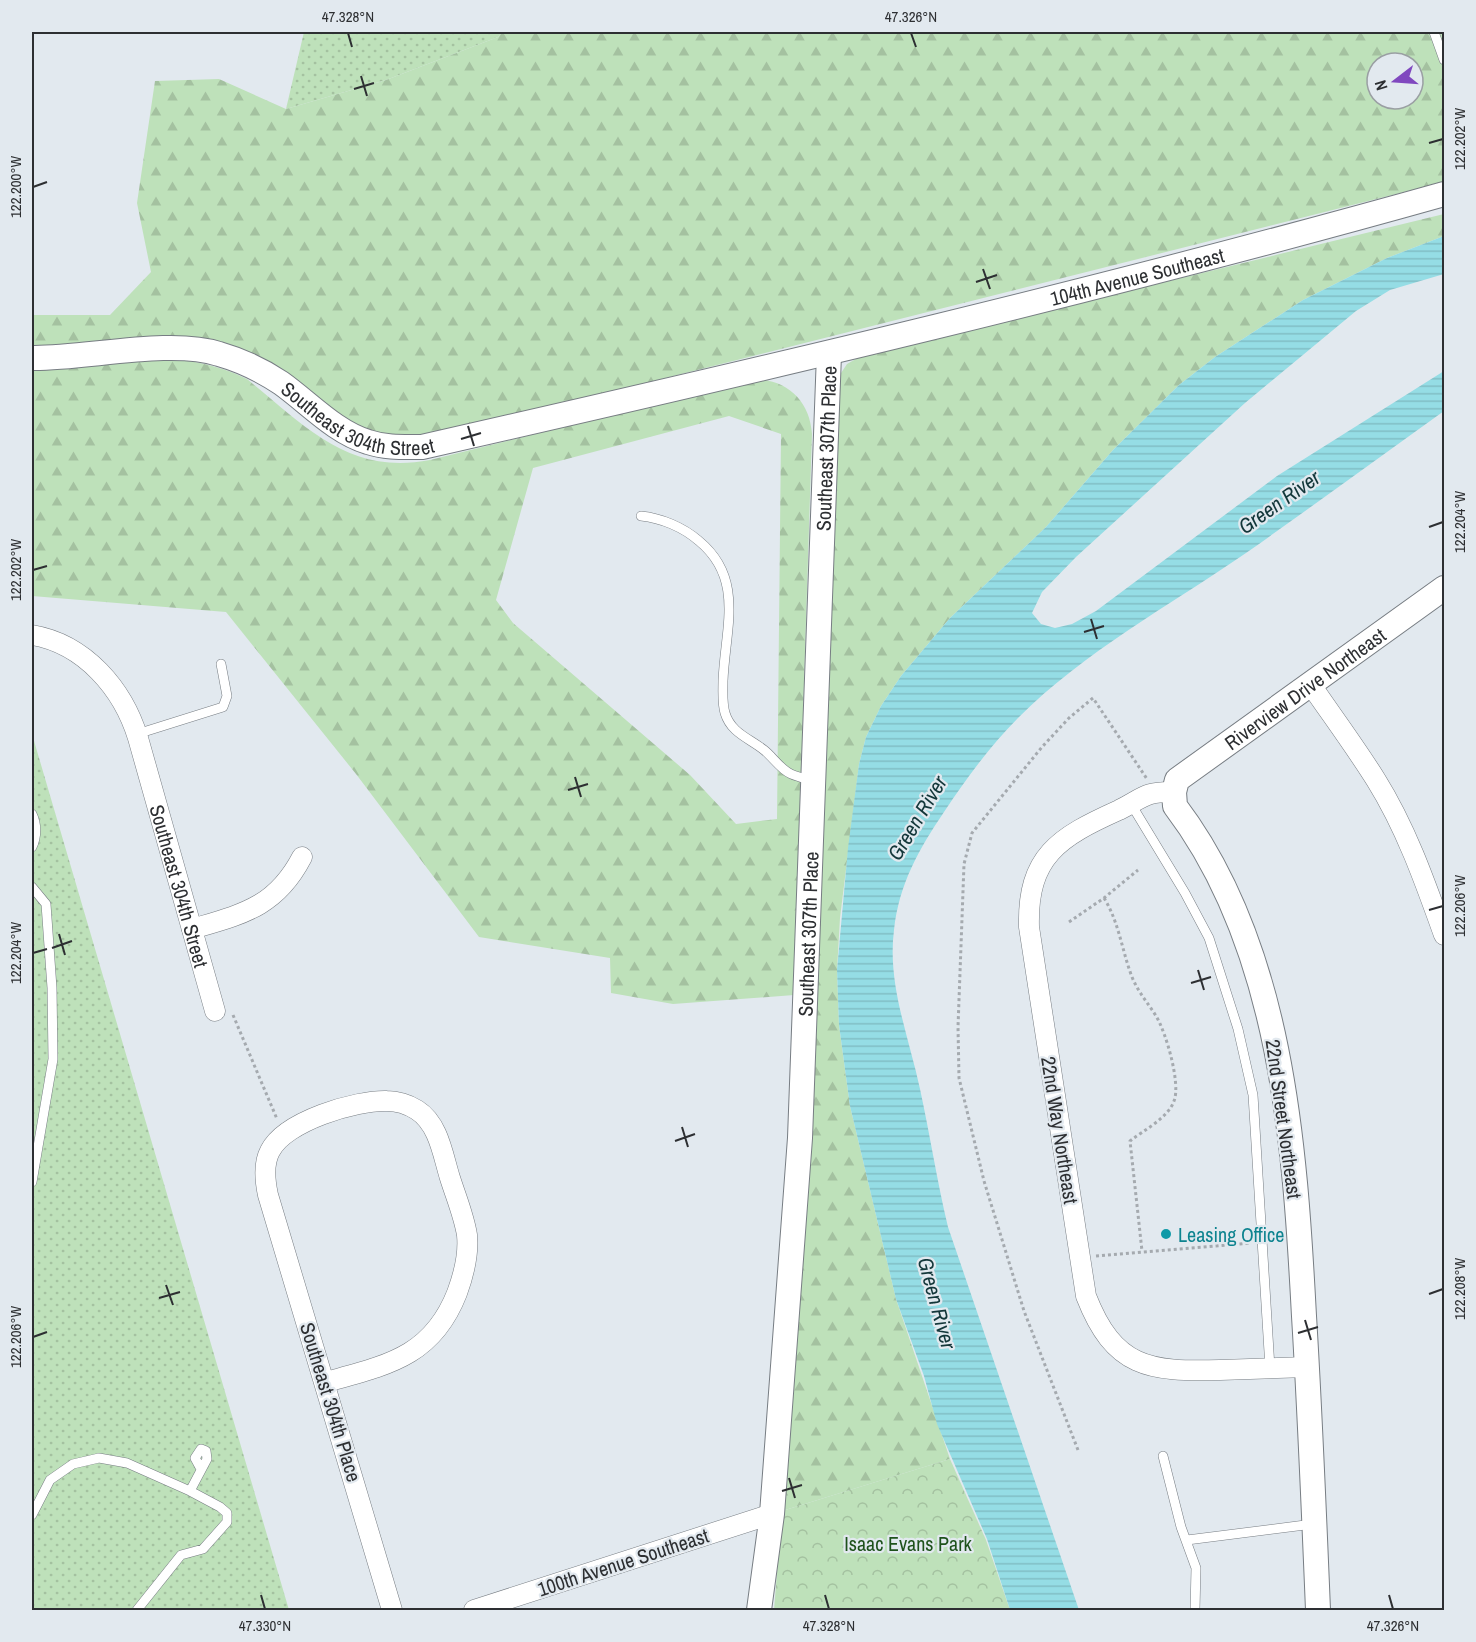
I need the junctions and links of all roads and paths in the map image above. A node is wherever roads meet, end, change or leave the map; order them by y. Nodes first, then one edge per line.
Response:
1 (1434, 32) edge
2 (1444, 60) edge
3 (1444, 194) edge
4 (829, 354) junction
5 (32, 358) edge
6 (641, 516) dead end
7 (1444, 588) edge
8 (32, 635) edge
9 (221, 664) dead end
10 (1311, 686) junction
11 (137, 734) junction
12 (813, 782) junction
13 (1163, 792) junction
14 (1131, 804) junction
15 (32, 814) edge
16 (32, 847) edge
17 (303, 857) dead end
18 (1137, 870) dead end
19 (32, 887) edge
20 (1104, 898) junction
21 (1069, 922) dead end
22 (192, 929) junction
23 (1444, 935) edge
24 (215, 1011) joint
25 (284, 1134) junction
26 (32, 1182) edge
27 (1264, 1242) junction
28 (1142, 1251) junction
29 (1079, 1257) junction
30 (1307, 1367) junction
31 (1270, 1368) junction
32 (326, 1382) junction
33 (1078, 1450) dead end
34 (1163, 1456) dead end
35 (201, 1469) dead end
36 (189, 1491) junction
37 (772, 1514) junction
38 (32, 1515) edge
39 (1314, 1524) junction
40 (1187, 1540) junction
41 (137, 1611) edge
42 (392, 1611) edge
43 (474, 1611) edge
44 (759, 1611) edge
45 (1195, 1611) edge
46 (1318, 1611) edge

1 - 2 lane
3 - 4 street, 104th Avenue Southeast
4 - 5 street, Southeast 304th Street
4 - 12 street, Southeast 307th Place
6 - 12 lane
7 - 10 street, Riverview Drive Northeast
8 - 11 street, Southeast 304th Street
9 - 11 lane
10 - 13 street, Riverview Drive Northeast
10 - 23 street
11 - 22 street, Southeast 304th Street
12 - 37 street, Southeast 307th Place
13 - 14 street, 22nd Way Northeast
13 - 30 street, 22nd Street Northeast
13 - 33 path
14 - 27 lane
14 - 29 street, 22nd Way Northeast
15 - 16 lane
17 - 22 street
18 - 20 path
19 - 26 lane
20 - 21 path
20 - 28 path
22 - 24 street, Southeast 304th Street
24 - 25 path
25 - 32 street, Southeast 304th Place
25 - 32 street
27 - 28 path
27 - 31 lane
28 - 29 path
29 - 31 street, 22nd Way Northeast
30 - 31 street, 22nd Way Northeast
30 - 39 street, 22nd Street Northeast
32 - 42 street, Southeast 304th Place
34 - 40 lane
35 - 36 lane
36 - 38 lane
36 - 41 lane
37 - 43 street, 100th Avenue Southeast
37 - 44 street, Southeast 307th Place
39 - 40 lane
39 - 46 street, 22nd Street Northeast
40 - 45 lane

